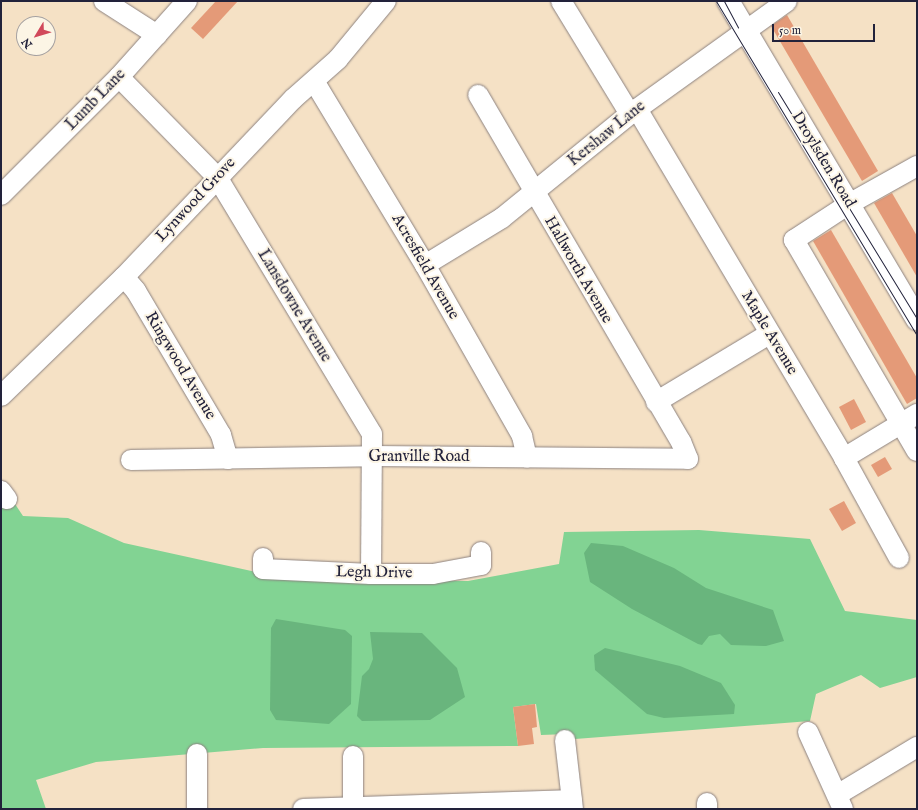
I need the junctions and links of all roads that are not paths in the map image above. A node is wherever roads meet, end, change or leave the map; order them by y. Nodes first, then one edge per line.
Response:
1 (104, 1) edge
2 (187, 1) edge
3 (386, 1) edge
4 (561, 1) edge
5 (728, 1) edge
6 (787, 1) edge
7 (745, 30) junction
8 (156, 35) junction
9 (119, 77) junction
10 (314, 81) junction
11 (478, 95) dead end
12 (633, 112) junction
13 (917, 166) edge
14 (217, 177) junction
15 (5, 183) edge
16 (533, 193) junction
17 (849, 204) junction
18 (425, 265) junction
19 (124, 277) junction
20 (917, 319) edge
21 (769, 334) junction
22 (1, 396) edge
23 (656, 402) junction
24 (909, 419) edge
25 (682, 442) joint
26 (917, 451) edge
27 (373, 456) junction
28 (527, 457) junction
29 (844, 458) junction
30 (228, 459) junction
31 (131, 460) dead end
32 (481, 552) dead end
33 (263, 558) dead end
34 (899, 558) dead end
35 (371, 574) junction
36 (808, 732) dead end
37 (565, 740) dead end
38 (917, 747) edge
39 (197, 754) dead end
40 (353, 756) dead end
41 (840, 802) edge
42 (573, 805) edge
43 (353, 806) junction
44 (197, 809) edge
45 (303, 809) edge

1 - 8 street
2 - 8 street, Lumb Lane
3 - 10 street, Lynwood Grove
4 - 12 street, Maple Avenue
5 - 7 main road, Droylsden Road
6 - 7 street, Kershaw Lane
7 - 12 street, Kershaw Lane
7 - 17 main road, Droylsden Road
8 - 9 street, Lumb Lane
9 - 14 street, Lansdowne Avenue
9 - 15 street, Lumb Lane
10 - 14 street, Lynwood Grove
10 - 18 street, Acresfield Avenue
11 - 16 street, Hallworth Avenue
12 - 16 street, Kershaw Lane
12 - 21 street, Maple Avenue
13 - 17 street
14 - 19 street, Lynwood Grove
14 - 27 street, Lansdowne Avenue
16 - 18 street, Kershaw Lane
16 - 23 street, Hallworth Avenue
17 - 20 main road, Droylsden Road
17 - 24 street
18 - 28 street, Acresfield Avenue
19 - 22 street, Lynwood Grove
19 - 30 street, Ringwood Avenue
21 - 23 street
21 - 29 street, Maple Avenue
23 - 25 street, Hallworth Avenue
24 - 26 street
24 - 29 street
25 - 28 street, Granville Road
27 - 28 street, Granville Road
27 - 30 street, Granville Road
27 - 35 street, Lansdowne Avenue
29 - 34 street, Maple Avenue
30 - 31 street, Granville Road
32 - 35 street, Legh Drive
33 - 35 street, Legh Drive
36 - 41 street
37 - 42 street
38 - 41 street
39 - 44 street
40 - 43 street
42 - 43 street
43 - 45 street

